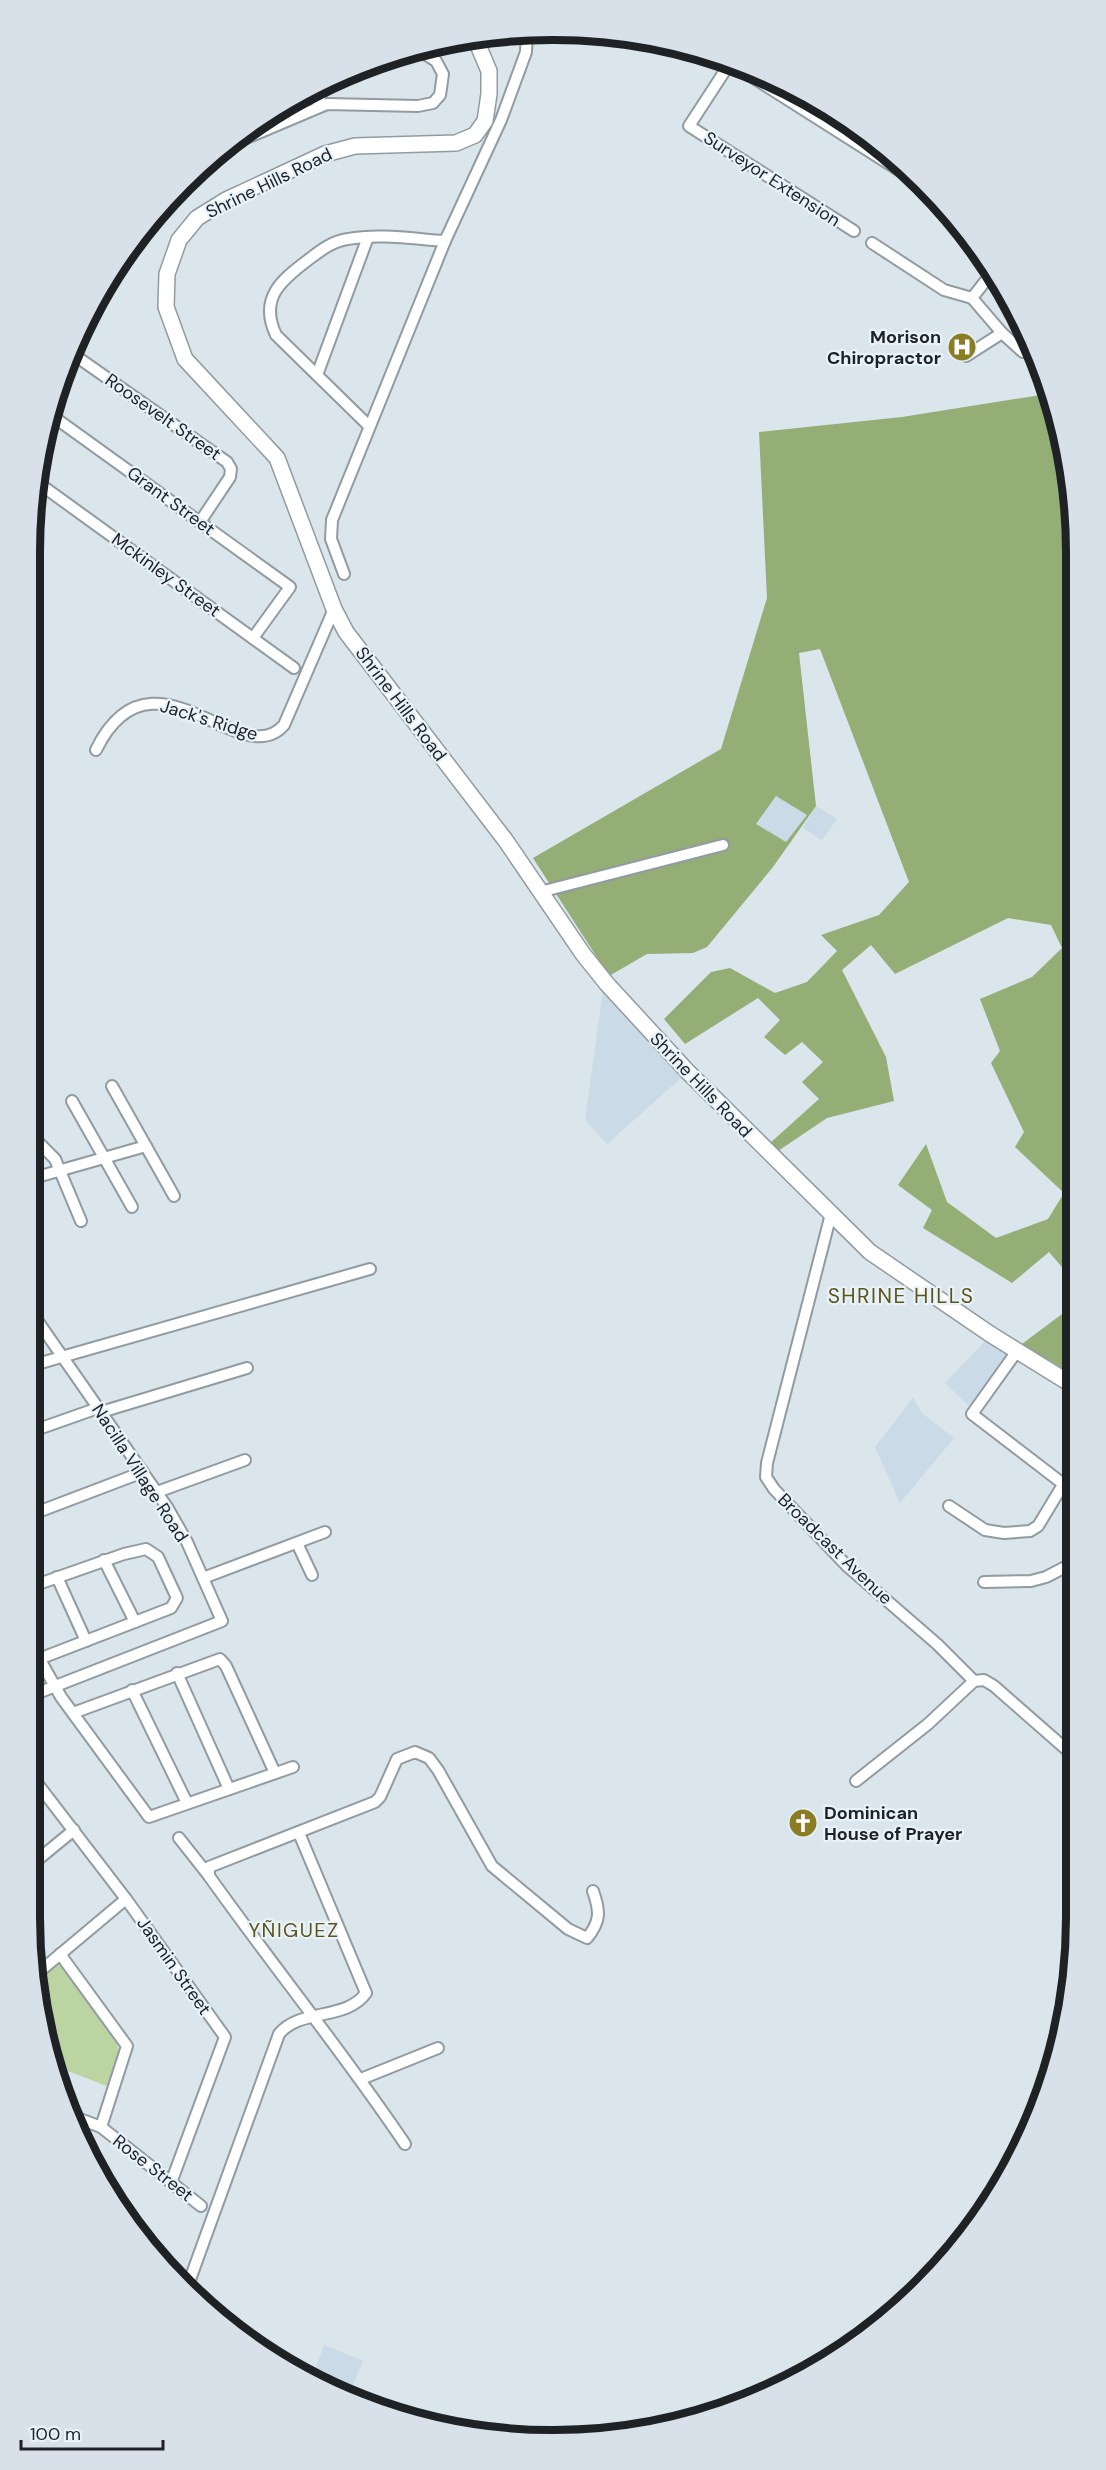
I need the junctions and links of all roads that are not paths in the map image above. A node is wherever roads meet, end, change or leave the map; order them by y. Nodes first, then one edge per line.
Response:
1 (527, 42) edge
2 (478, 46) edge
3 (428, 56) edge
4 (725, 71) edge
5 (772, 90) edge
6 (320, 96) edge
7 (317, 106) junction
8 (264, 130) edge
9 (877, 156) edge
10 (854, 231) dead end
11 (368, 237) junction
12 (445, 241) junction
13 (872, 243) dead end
14 (986, 280) edge
15 (972, 298) junction
16 (1002, 333) junction
17 (1023, 352) dead end
18 (966, 356) dead end
19 (79, 359) edge
20 (317, 375) junction
21 (58, 420) edge
22 (369, 426) junction
23 (45, 488) edge
24 (200, 522) junction
25 (344, 574) dead end
26 (334, 609) junction
27 (253, 638) junction
28 (294, 668) dead end
29 (96, 750) dead end
30 (723, 845) dead end
31 (540, 892) junction
32 (112, 1086) dead end
33 (72, 1101) dead end
34 (40, 1142) edge
35 (146, 1146) junction
36 (104, 1158) junction
37 (60, 1170) junction
38 (40, 1176) edge
39 (174, 1196) dead end
40 (132, 1207) dead end
41 (831, 1215) junction
42 (81, 1221) dead end
43 (370, 1269) dead end
44 (40, 1324) edge
45 (1017, 1351) junction
46 (62, 1355) junction
47 (40, 1363) edge
48 (247, 1368) dead end
49 (1066, 1381) edge
50 (100, 1410) junction
51 (40, 1429) edge
52 (245, 1460) dead end
53 (143, 1472) junction
54 (1064, 1483) joint
55 (157, 1492) junction
56 (949, 1506) dead end
57 (40, 1511) edge
58 (325, 1532) dead end
59 (297, 1543) junction
60 (104, 1560) junction
61 (1066, 1567) edge
62 (312, 1575) dead end
63 (57, 1577) junction
64 (203, 1578) junction
65 (984, 1582) dead end
66 (40, 1583) edge
67 (135, 1622) junction
68 (86, 1641) junction
69 (40, 1659) edge
70 (40, 1661) edge
71 (177, 1673) junction
72 (974, 1681) junction
73 (54, 1686) junction
74 (132, 1690) junction
75 (40, 1692) edge
76 (73, 1713) junction
77 (1066, 1748) edge
78 (293, 1767) dead end
79 (275, 1773) junction
80 (856, 1781) dead end
81 (40, 1787) edge
82 (229, 1789) junction
83 (187, 1803) junction
84 (74, 1830) junction
85 (299, 1833) junction
86 (179, 1838) dead end
87 (40, 1858) edge
88 (209, 1876) junction
89 (593, 1891) dead end
90 (126, 1899) junction
91 (60, 1954) junction
92 (44, 1968) edge
93 (313, 2018) junction
94 (438, 2048) dead end
95 (361, 2079) junction
96 (83, 2120) edge
97 (100, 2127) junction
98 (405, 2144) dead end
99 (172, 2180) junction
100 (201, 2206) dead end
101 (190, 2278) edge

1 - 12 street
2 - 26 street, Shrine Hills Road
3 - 7 street
4 - 10 street, Surveyor Extension
5 - 9 street
6 - 7 street
7 - 8 street
11 - 12 street
11 - 20 street
11 - 20 street
12 - 22 street
13 - 15 street
14 - 15 street
15 - 16 street
16 - 17 street
16 - 18 street
19 - 24 street, Roosevelt Street
20 - 22 street
21 - 24 street, Grant Street
22 - 25 street
23 - 27 street, Mckinley Street
24 - 27 street, Grant Street
26 - 29 street, Jack's Ridge
26 - 31 street, Shrine Hills Road
27 - 28 street, Mckinley Street
30 - 31 street
31 - 41 street, Shrine Hills Road
32 - 35 street
33 - 36 street
34 - 37 street
35 - 36 street
35 - 39 street
36 - 37 street
36 - 40 street
37 - 38 street
37 - 42 street
41 - 45 street, Shrine Hills Road
41 - 72 street, Broadcast Avenue
43 - 46 street
44 - 46 street, Nacilla Village Road
45 - 49 street, Shrine Hills Road
45 - 54 street
46 - 47 street
46 - 50 street, Nacilla Village Road
48 - 50 street
50 - 51 street
50 - 53 street, Nacilla Village Road
52 - 55 street
53 - 55 street, Nacilla Village Road
53 - 57 street
54 - 56 street
55 - 64 street, Nacilla Village Road
58 - 59 street
59 - 62 street
59 - 64 street
60 - 63 street
60 - 67 street
60 - 67 street
61 - 65 street
63 - 66 street
63 - 68 street
64 - 73 street, Nacilla Village Road
67 - 68 street
68 - 69 street
70 - 73 street
71 - 74 street
71 - 79 street
71 - 82 street
72 - 77 street
72 - 80 street
73 - 75 street, Nacilla Village Road
73 - 76 street
74 - 76 street
74 - 83 street
76 - 83 street
78 - 79 street
79 - 82 street
81 - 84 street, Jasmin Street
82 - 83 street
84 - 87 street
84 - 90 street, Jasmin Street
85 - 88 street
85 - 89 street
85 - 93 street
86 - 88 street
88 - 93 street
90 - 91 street
90 - 99 street, Jasmin Street
91 - 92 street
91 - 97 street
93 - 95 street
93 - 101 street
94 - 95 street
95 - 98 street
96 - 97 street, Rose Street
97 - 99 street, Rose Street
99 - 100 street, Rose Street

